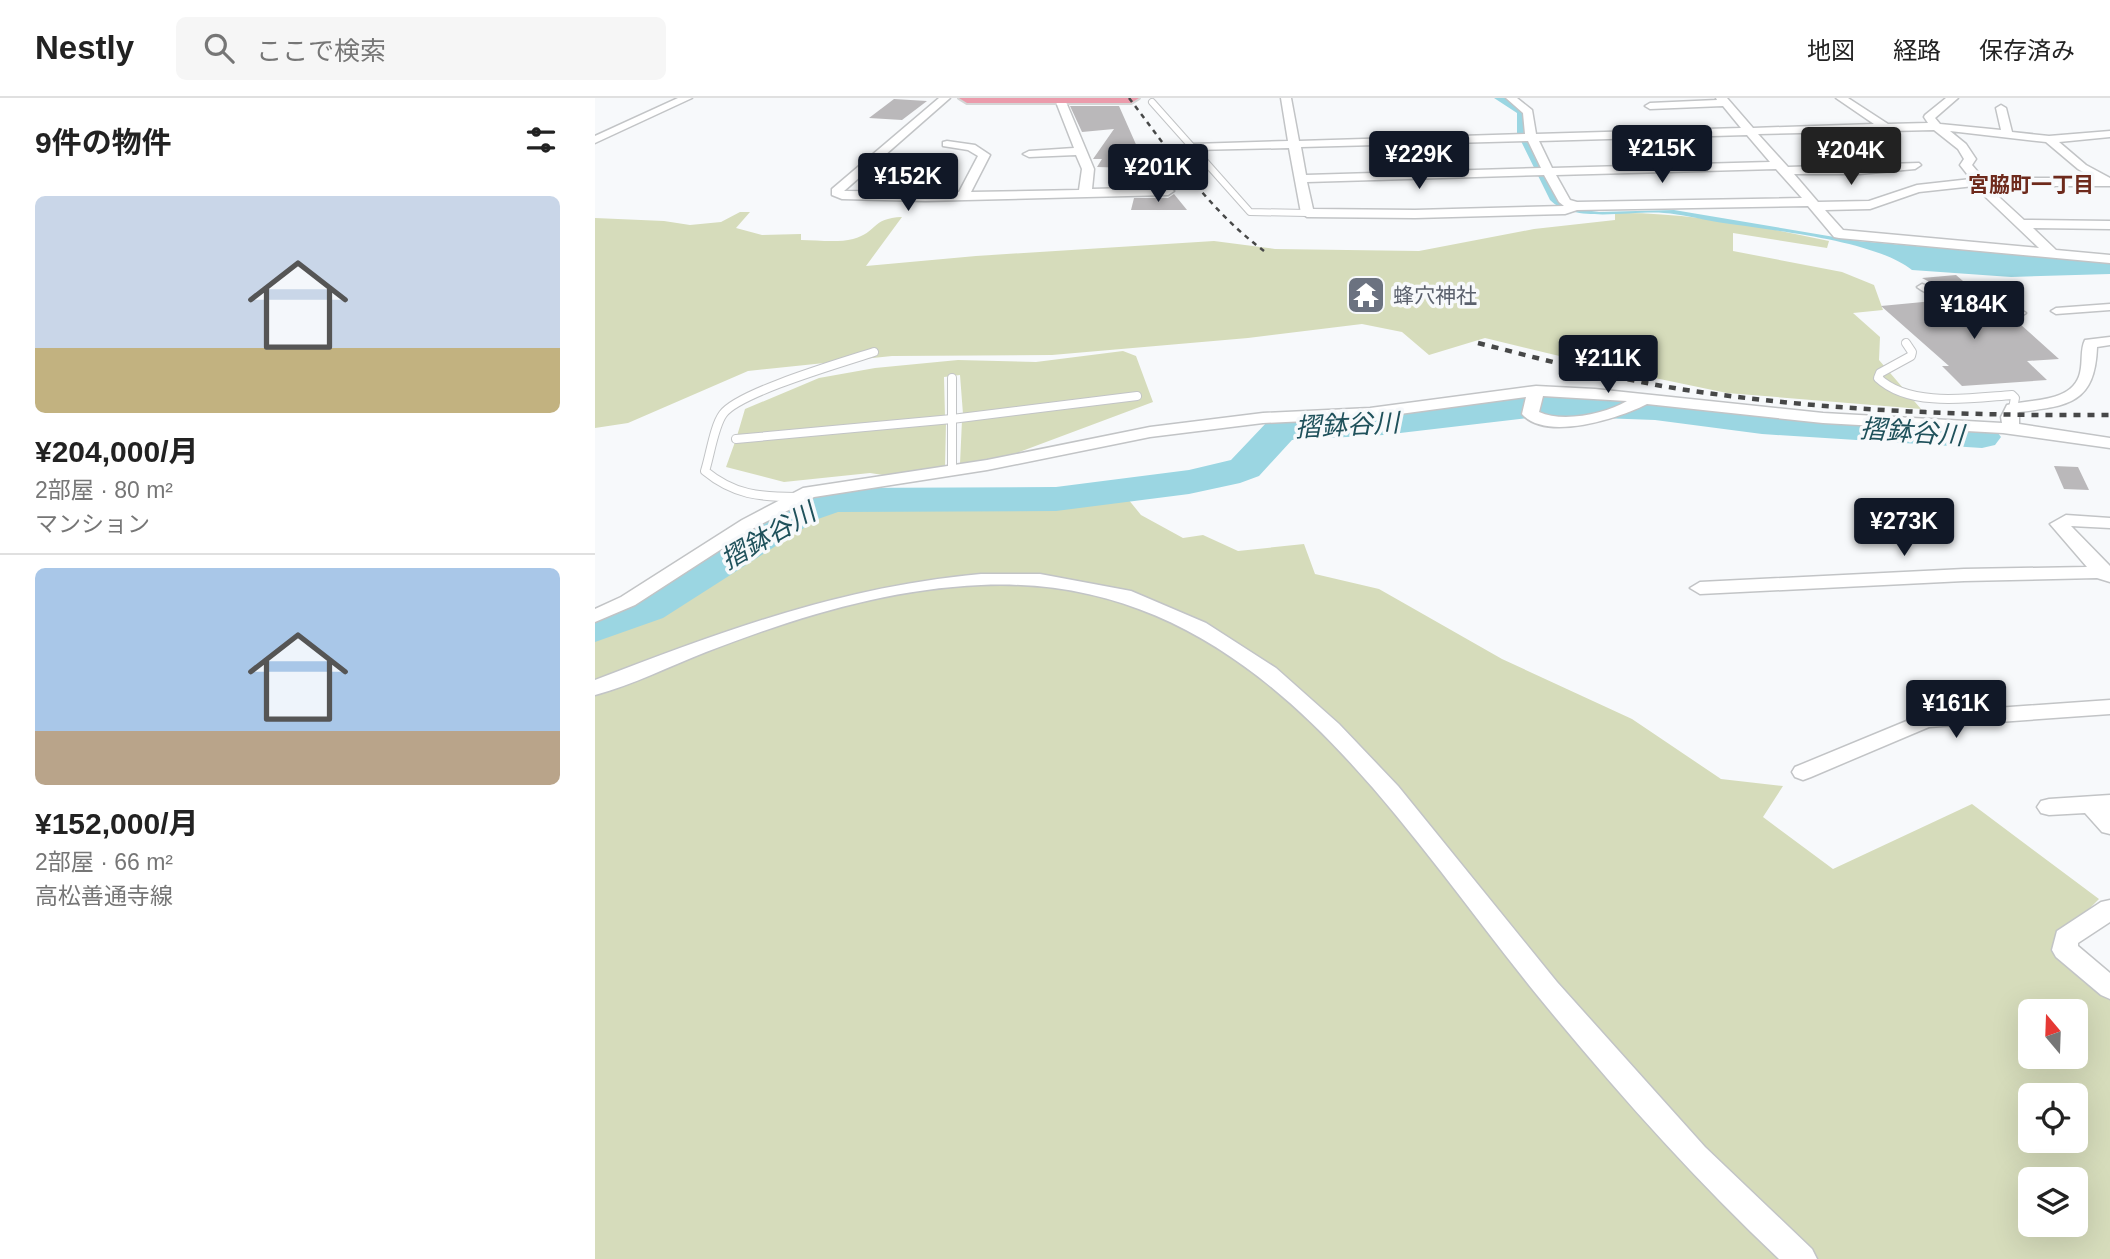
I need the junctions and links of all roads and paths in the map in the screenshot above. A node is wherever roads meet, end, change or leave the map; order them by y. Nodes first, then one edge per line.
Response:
1 (687, 98) edge
2 (945, 98) edge
3 (967, 98) edge
4 (1131, 98) edge
5 (1286, 98) edge
6 (1511, 98) edge
7 (1841, 98) edge
8 (1952, 98) edge
9 (1724, 101) edge
10 (1061, 102) dead end
11 (1153, 102) dead end
12 (1650, 106) dead end
13 (2001, 108) dead end
14 (1424, 126) dead end
15 (1934, 126) junction
16 (1885, 127) junction
17 (1750, 131) junction
18 (2007, 134) junction
19 (2110, 135) edge
20 (1525, 137) junction
21 (2049, 139) junction
22 (595, 140) edge
23 (1428, 140) junction
24 (947, 144) dead end
25 (1294, 144) junction
26 (1193, 147) junction
27 (1081, 151) junction
28 (1029, 154) dead end
29 (1915, 165) dead end
30 (2082, 167) junction
31 (1782, 168) junction
32 (2110, 170) edge
33 (1543, 172) junction
34 (1301, 179) junction
35 (1980, 182) junction
36 (2110, 182) edge
37 (1168, 191) dead end
38 (1085, 193) junction
39 (963, 196) junction
40 (1813, 204) junction
41 (1571, 208) junction
42 (1307, 213) junction
43 (2021, 225) junction
44 (2110, 225) edge
45 (2054, 254) junction
46 (2110, 259) edge
47 (1922, 287) dead end
48 (2110, 307) edge
49 (2056, 311) dead end
50 (2021, 313) dead end
51 (2110, 341) edge
52 (1906, 343) dead end
53 (874, 352) dead end
54 (952, 378) dead end
55 (1536, 391) junction
56 (1137, 396) dead end
57 (1644, 399) junction
58 (2013, 408) junction
59 (952, 419) junction
60 (2012, 429) junction
61 (736, 439) dead end
62 (2110, 443) edge
63 (952, 471) junction
64 (796, 497) junction
65 (2110, 523) edge
66 (2107, 575) edge
67 (1700, 588) dead end
68 (595, 616) edge
69 (595, 688) edge
70 (2110, 706) edge
71 (1803, 772) dead end
72 (2101, 803) edge
73 (2049, 807) dead end
74 (2110, 826) edge
75 (2110, 909) edge
76 (2110, 988) edge
77 (1801, 1259) edge

1 - 22 street
2 - 39 street
3 - 4 main road
5 - 25 street
6 - 20 street
7 - 16 street
8 - 15 street
9 - 12 street
9 - 17 street
10 - 27 street
11 - 26 lane
13 - 18 street
14 - 23 street
15 - 16 street
15 - 18 street
15 - 35 street
16 - 17 street
17 - 20 street
17 - 31 street
18 - 21 street
19 - 21 street
20 - 23 street
20 - 33 street
21 - 30 street
23 - 25 street
24 - 39 street
25 - 26 street
25 - 34 street
26 - 42 lane
27 - 28 street
27 - 38 street
29 - 31 street
30 - 32 street
30 - 36 street
31 - 33 street
31 - 40 street
33 - 34 street
33 - 41 street
34 - 42 street
35 - 36 street
35 - 40 street
35 - 43 street
37 - 38 street
38 - 39 street
40 - 41 street
40 - 45 street
41 - 42 street
43 - 44 street
43 - 45 street
45 - 46 street
47 - 50 street
48 - 49 street
51 - 58 street
52 - 58 lane
53 - 64 lane
54 - 59 lane
55 - 57 street
55 - 57 street
55 - 63 street
56 - 59 lane
57 - 60 street
58 - 60 street
59 - 61 lane
59 - 63 lane
60 - 62 street
63 - 64 street
64 - 68 street
65 - 66 street
66 - 67 street
69 - 77 street
70 - 71 street
72 - 73 street
72 - 74 street
75 - 76 street

